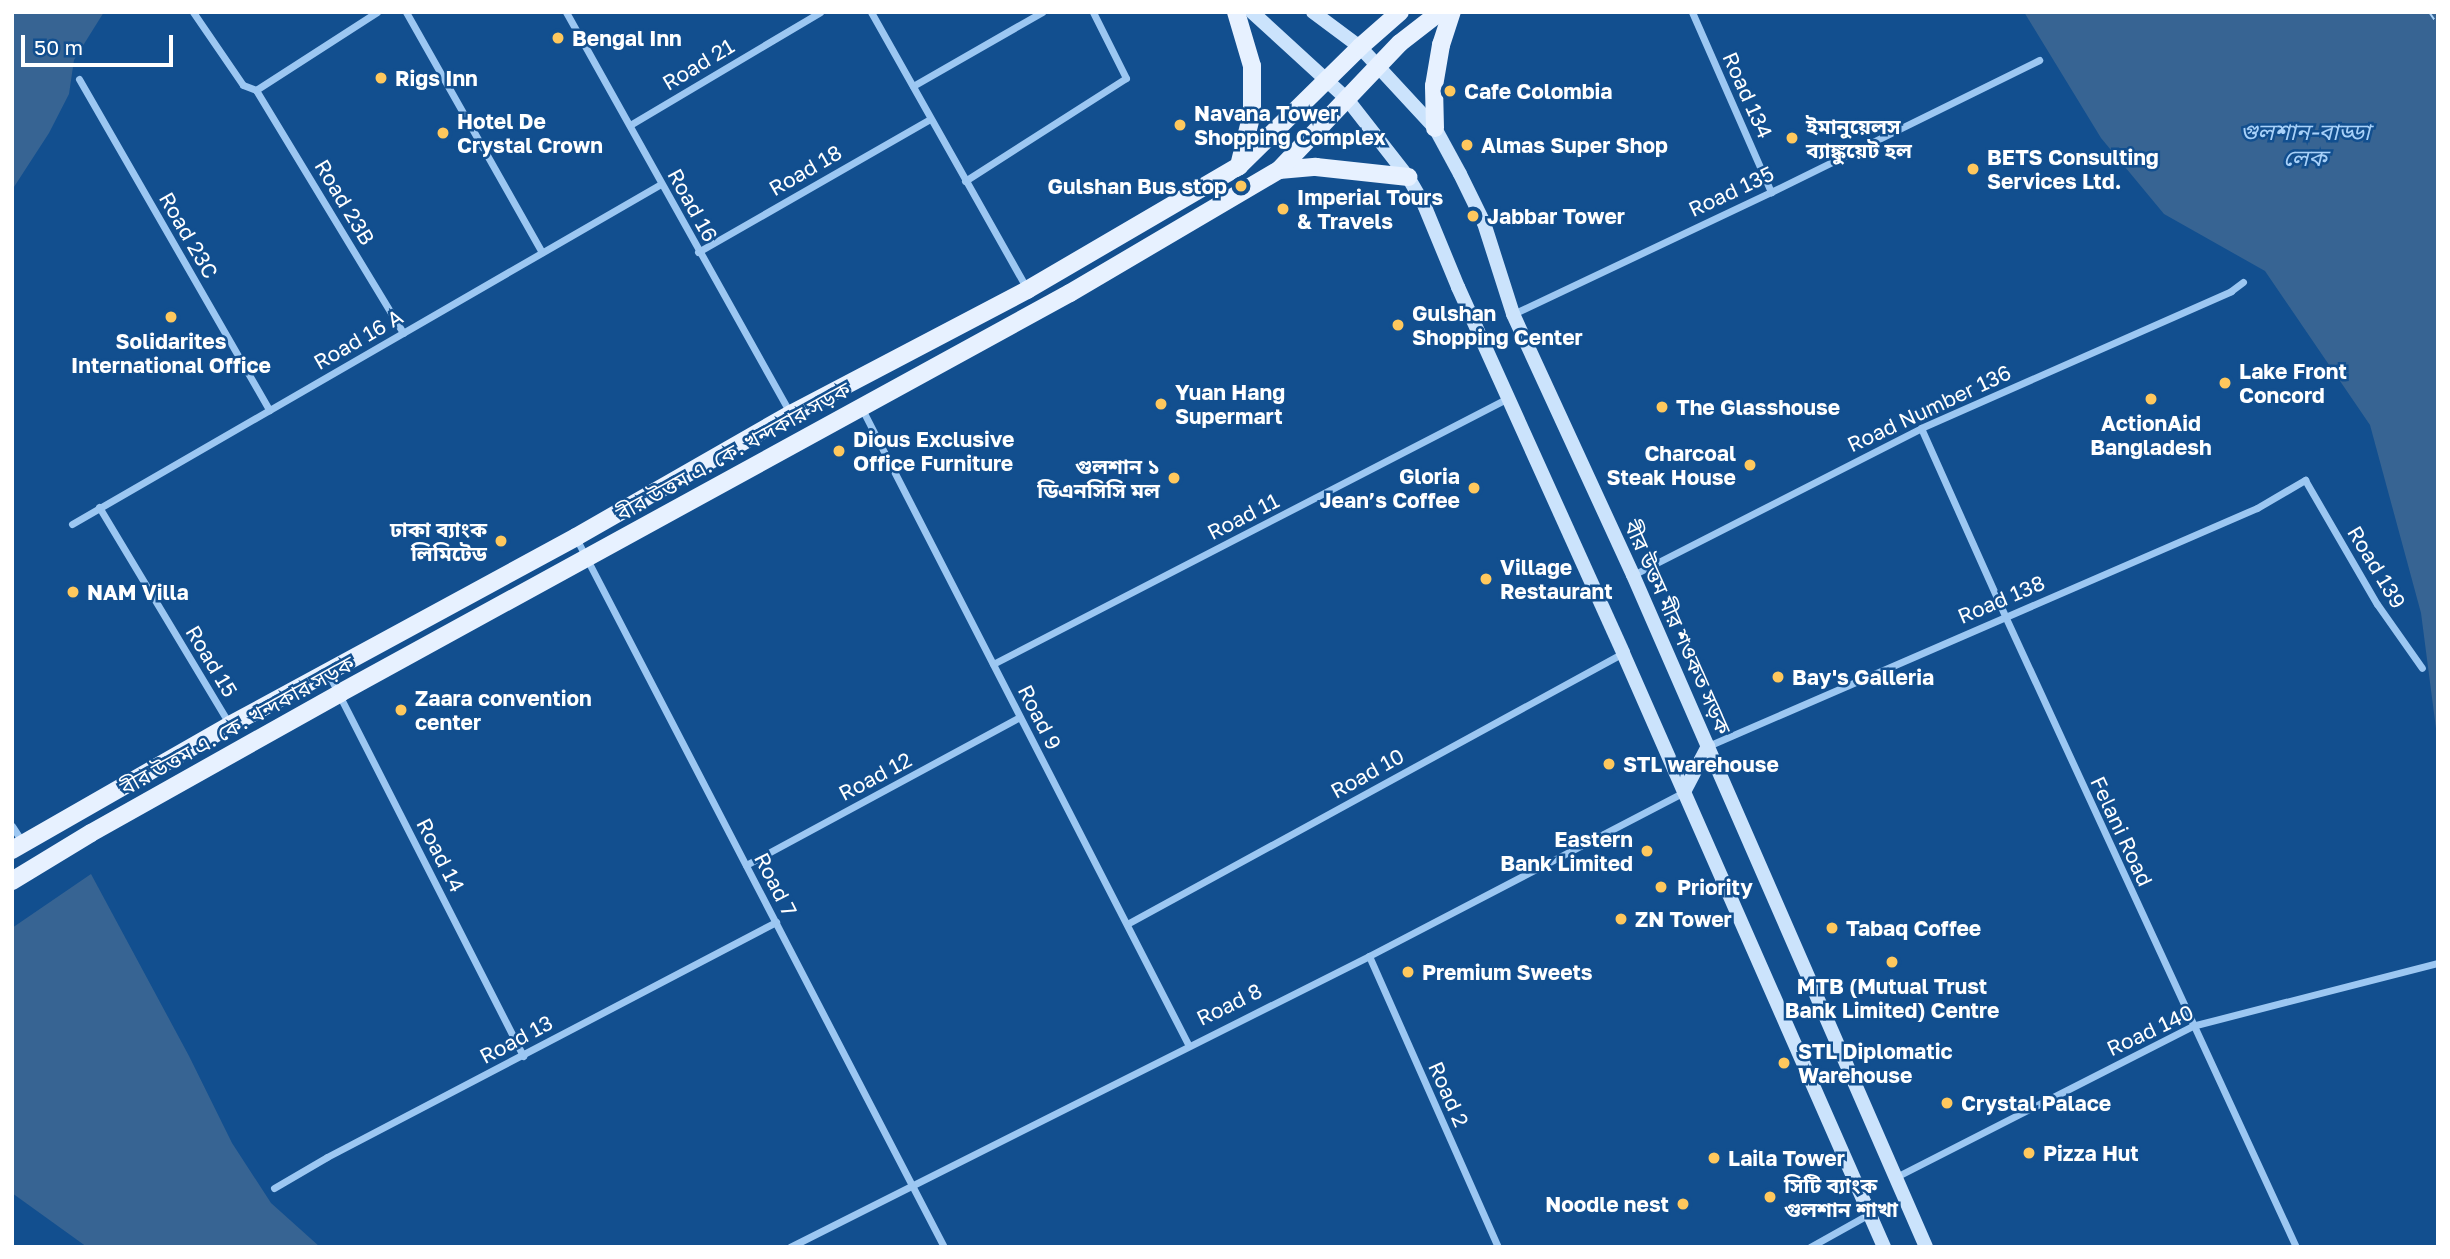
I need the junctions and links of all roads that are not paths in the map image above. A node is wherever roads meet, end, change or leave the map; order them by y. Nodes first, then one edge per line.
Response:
1 (193, 12) edge
2 (377, 12) edge
3 (406, 12) edge
4 (566, 12) edge
5 (820, 12) edge
6 (871, 12) edge
7 (1042, 12) edge
8 (1093, 12) edge
9 (1236, 12) edge
10 (1252, 12) edge
11 (1313, 12) edge
12 (1400, 12) edge
13 (1440, 12) edge
14 (1452, 12) edge
15 (1692, 12) edge
16 (1360, 47) junction
17 (2039, 60) dead end
18 (1378, 66) junction
19 (79, 79) dead end
20 (1327, 79) junction
21 (913, 86) junction
22 (256, 89) junction
23 (1347, 99) junction
24 (930, 119) junction
25 (629, 125) junction
26 (1434, 128) junction
27 (1239, 166) junction
28 (1279, 170) junction
29 (1408, 177) junction
30 (965, 181) junction
31 (661, 184) junction
32 (1771, 192) junction
33 (542, 251) junction
34 (698, 252) junction
35 (2243, 282) dead end
36 (1027, 290) junction
37 (1513, 314) junction
38 (403, 333) junction
39 (1509, 398) junction
40 (860, 406) junction
41 (269, 410) junction
42 (791, 414) junction
43 (1922, 428) junction
44 (2305, 480) joint
45 (99, 507) junction
46 (72, 524) dead end
47 (576, 537) junction
48 (587, 558) junction
49 (1633, 575) junction
50 (2005, 616) junction
51 (1623, 653) junction
52 (993, 664) junction
53 (2422, 668) dead end
54 (327, 671) junction
55 (340, 693) junction
56 (1020, 717) junction
57 (230, 724) junction
58 (1708, 746) junction
59 (1684, 792) junction
60 (12, 826) edge
61 (18, 847) edge
62 (746, 865) junction
63 (12, 881) edge
64 (776, 922) junction
65 (1126, 924) junction
66 (1369, 956) junction
67 (2438, 963) edge
68 (2192, 1026) junction
69 (1188, 1044) junction
70 (523, 1056) junction
71 (1895, 1177) junction
72 (913, 1186) junction
73 (274, 1188) dead end
74 (1869, 1213) junction
75 (790, 1247) edge
76 (944, 1247) edge
77 (1498, 1247) edge
78 (1810, 1247) edge
79 (1884, 1247) edge
80 (1926, 1247) edge
81 (2296, 1247) edge

1 - 22 street, Road 23B
2 - 22 street
3 - 33 street
4 - 25 street, Road 16
5 - 25 street, Road 21
6 - 21 street
7 - 21 street
8 - 30 street
9 - 27 main road
10 - 20 main road
11 - 16 main road, বীর উত্তম মীর শওকত সড়ক
12 - 16 main road, বীর উত্তম এ. কে. খন্দকার সড়ক
13 - 18 main road, বীর উত্তম এ. কে. খন্দকার সড়ক
14 - 26 main road
15 - 32 street, Road 134
16 - 18 main road, বীর উত্তম মীর শওকত সড়ক
16 - 20 main road, বীর উত্তম এ. কে. খন্দকার সড়ক
17 - 32 street, Road 135
18 - 23 main road, বীর উত্তম এ. কে. খন্দকার সড়ক
18 - 26 main road, বীর উত্তম মীর শওকত সড়ক
19 - 41 street, Road 23C
20 - 23 main road
20 - 27 main road, বীর উত্তম এ. কে. খন্দকার সড়ক
21 - 24 street
22 - 38 street, Road 23B
23 - 28 main road, বীর উত্তম এ. কে. খন্দকার সড়ক
23 - 29 main road
24 - 30 street
24 - 34 street, Road 18
25 - 31 street, Road 16
26 - 37 main road, বীর উত্তম মীর শওকত সড়ক
27 - 36 main road, বীর উত্তম এ. কে. খন্দকার সড়ক
28 - 29 main road
28 - 40 main road, বীর উত্তম এ. কে. খন্দকার সড়ক
29 - 39 main road
30 - 36 street
31 - 33 street, Road 16 A
31 - 34 street, Road 16
32 - 37 street, Road 135
33 - 38 street, Road 16 A
34 - 42 street, Road 16
35 - 43 street, Road Number 136
36 - 42 main road, বীর উত্তম এ. কে. খন্দকার সড়ক
37 - 49 main road, বীর উত্তম মীর শওকত সড়ক
38 - 41 street, Road 16 A
39 - 51 main road
39 - 52 street, Road 11
40 - 48 main road, বীর উত্তম এ. কে. খন্দকার সড়ক
40 - 52 street, Road 9
41 - 45 street, Road 16 A
42 - 47 main road, বীর উত্তম এ. কে. খন্দকার সড়ক
43 - 49 street, Road Number 136
43 - 50 street, Felani Road
44 - 50 street, Road 138
44 - 53 street, Road 139
45 - 46 street, Road 16 A
45 - 57 street, Road 15
47 - 48 street, Road 7
47 - 54 main road, বীর উত্তম এ. কে. খন্দকার সড়ক
48 - 55 main road, বীর উত্তম এ. কে. খন্দকার সড়ক
48 - 62 street, Road 7
49 - 58 main road, বীর উত্তম মীর শওকত সড়ক
50 - 58 street, Road 138
50 - 68 street, Felani Road
51 - 59 main road
51 - 65 street, Road 10
52 - 56 street, Road 9
54 - 55 street, Road 14
54 - 57 main road, বীর উত্তম এ. কে. খন্দকার সড়ক
55 - 63 main road, বীর উত্তম এ. কে. খন্দকার সড়ক
55 - 70 street, Road 14
56 - 62 street, Road 12
56 - 65 street, Road 9
57 - 61 main road, বীর উত্তম এ. কে. খন্দকার সড়ক
58 - 59 main road
58 - 71 main road, বীর উত্তম মীর শওকত সড়ক
59 - 66 street, Road 8
59 - 74 main road
60 - 61 street
62 - 64 street, Road 7
64 - 70 street, Road 13
64 - 72 street, Road 7
65 - 69 street, Road 9
66 - 69 street, Road 8
66 - 77 street, Road 2
67 - 68 street, Road 140
68 - 71 street, Road 140
68 - 81 street, Felani Road
69 - 72 street, Road 8
70 - 73 street, Road 13
71 - 80 main road, বীর উত্তম মীর শওকত সড়ক
72 - 75 street, Road 8
72 - 76 street, Road 7
74 - 78 street
74 - 79 main road

